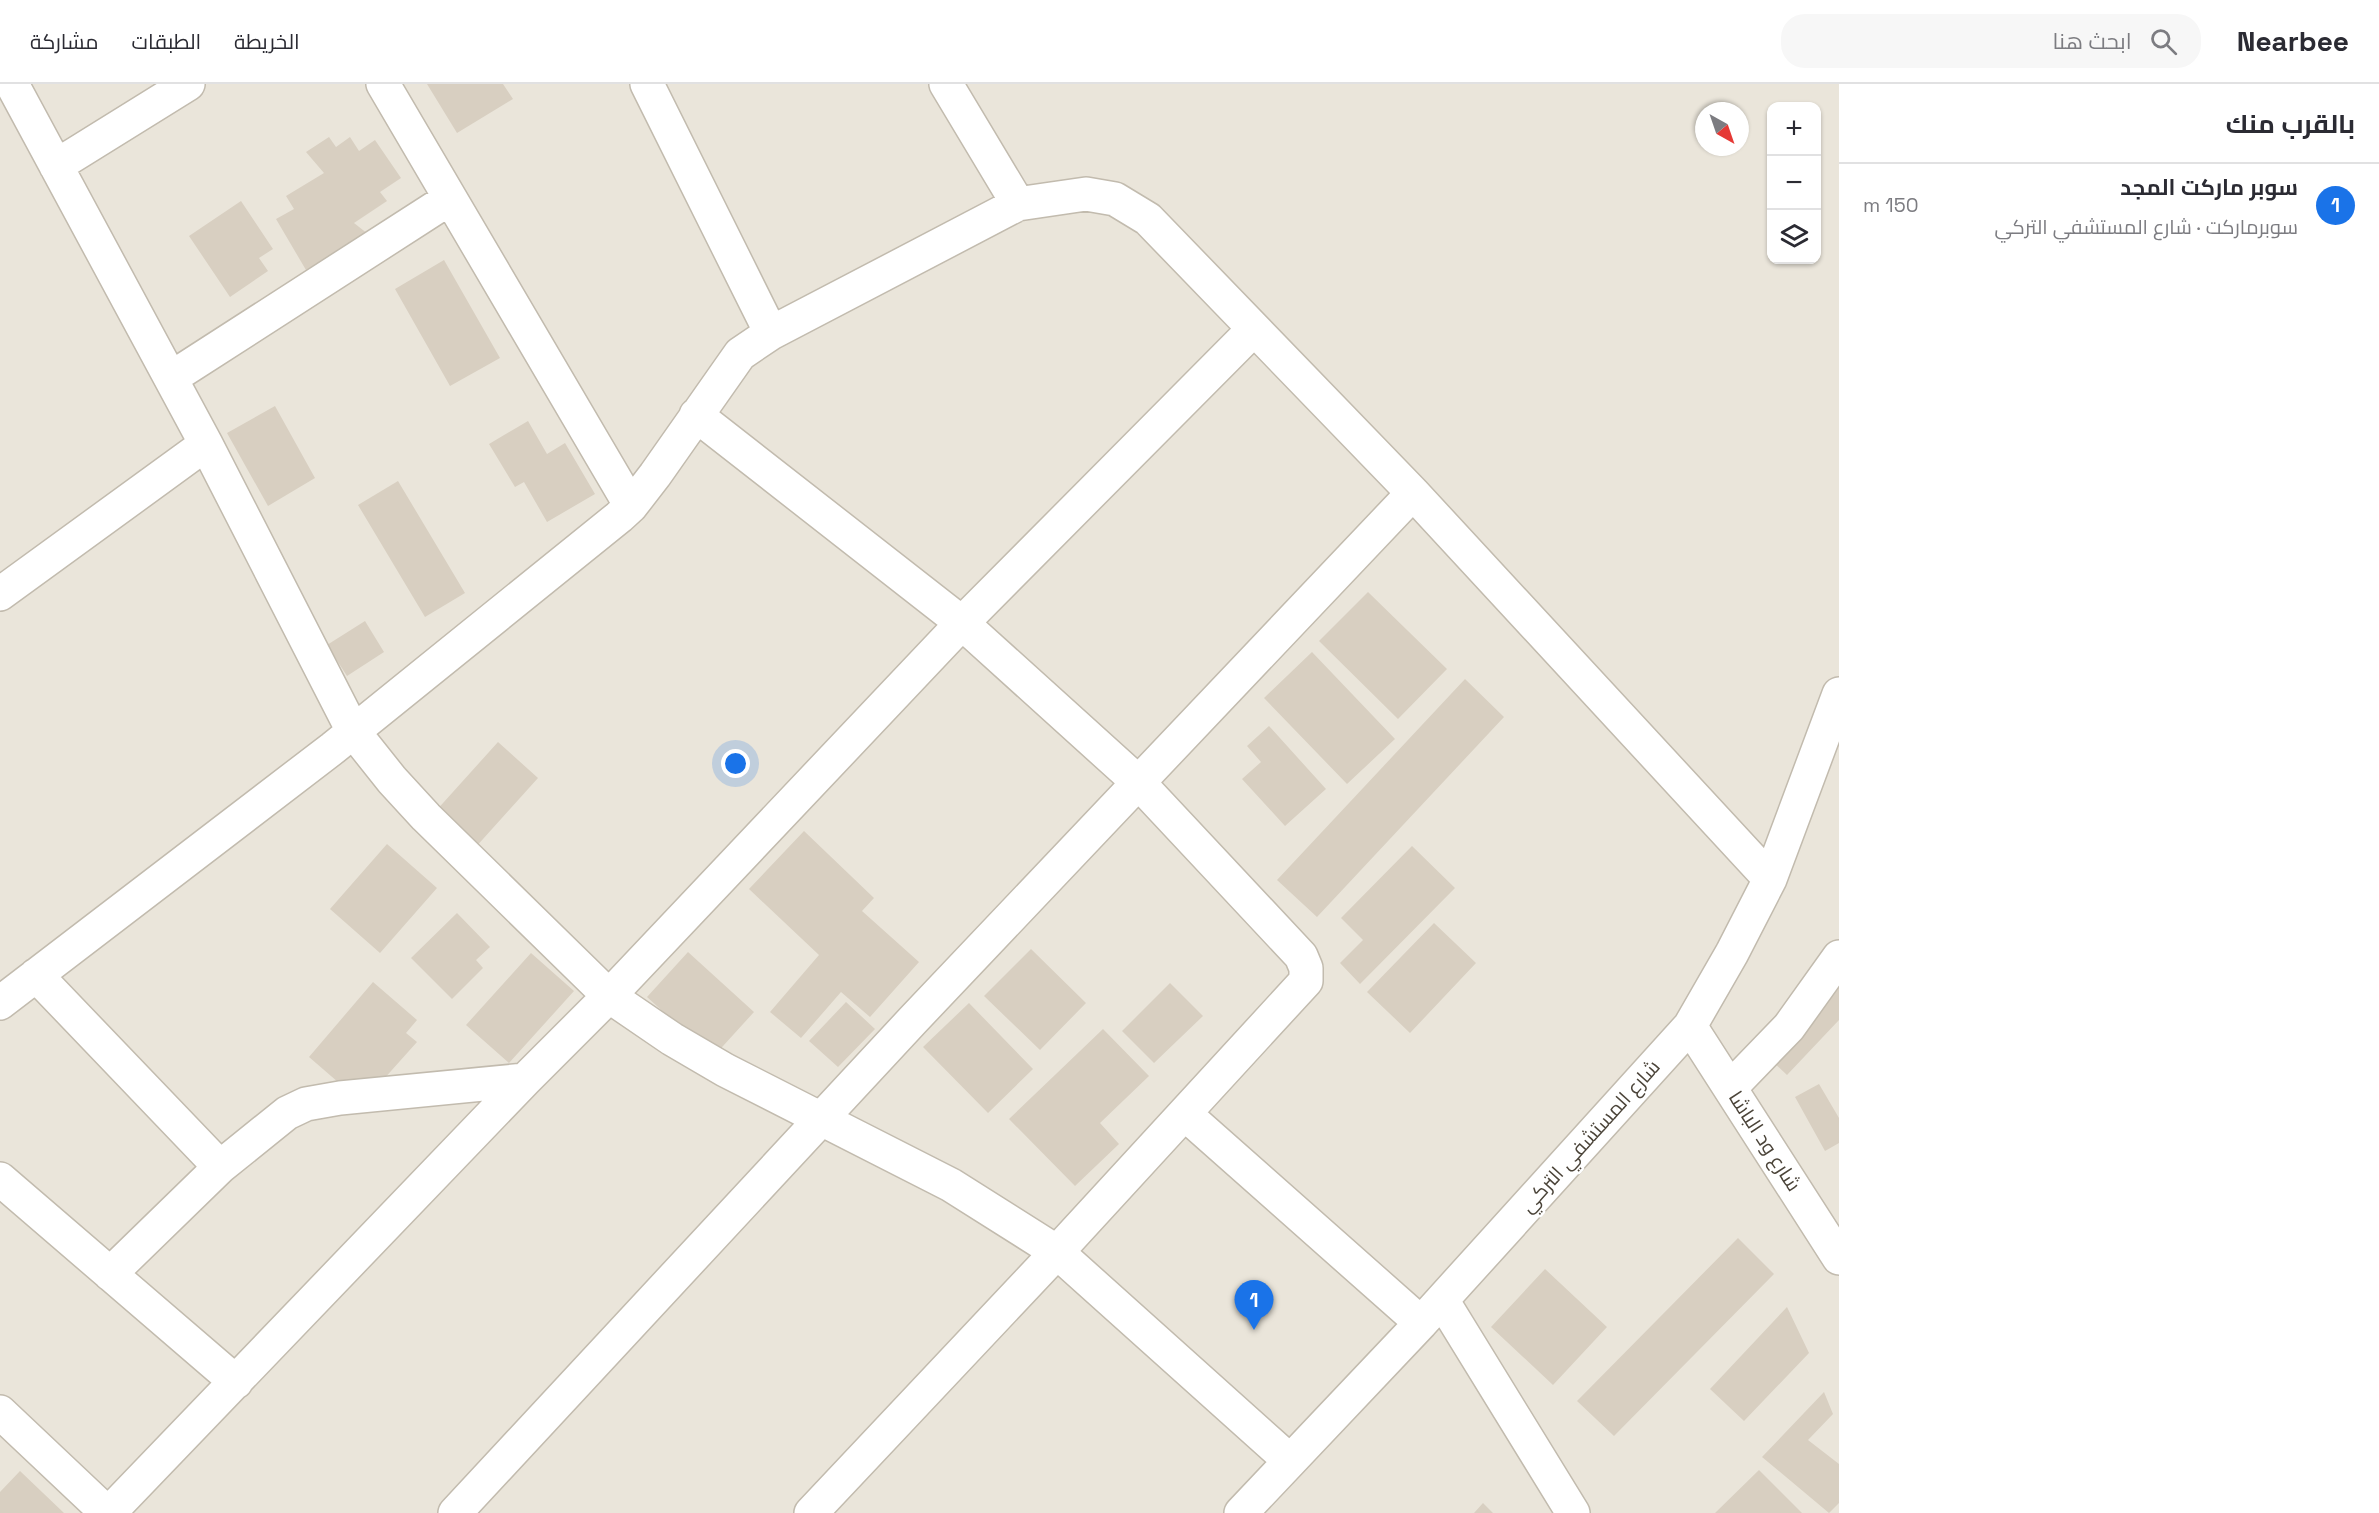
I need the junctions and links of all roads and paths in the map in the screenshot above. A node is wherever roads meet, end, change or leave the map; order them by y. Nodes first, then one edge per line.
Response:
1 (12, 84) edge
2 (188, 84) edge
3 (383, 84) edge
4 (647, 84) edge
5 (946, 84) edge
6 (56, 166) junction
7 (449, 199) junction
8 (1018, 204) junction
9 (1254, 329) junction
10 (771, 333) junction
11 (171, 378) junction
12 (696, 415) junction
13 (206, 444) junction
14 (1413, 493) junction
15 (632, 506) junction
16 (0, 594) edge
17 (962, 623) junction
18 (1839, 694) edge
19 (354, 731) junction
20 (1139, 783) junction
21 (1770, 879) junction
22 (1839, 957) edge
23 (36, 975) junction
24 (609, 996) junction
25 (0, 1003) edge
26 (1690, 1026) junction
27 (525, 1080) junction
28 (1731, 1087) junction
29 (1185, 1114) junction
30 (822, 1117) junction
31 (220, 1167) junction
32 (0, 1179) edge
33 (1057, 1252) junction
34 (1839, 1258) edge
35 (110, 1274) junction
36 (1431, 1312) junction
37 (236, 1382) junction
38 (0, 1412) edge
39 (1290, 1461) junction
40 (108, 1513) edge
41 (455, 1513) edge
42 (811, 1513) edge
43 (1241, 1513) edge
44 (1574, 1513) edge

1 - 6 street
2 - 6 street
3 - 7 street
4 - 10 street
5 - 8 street
6 - 11 street
7 - 11 street
7 - 15 street
8 - 9 street
8 - 10 street
9 - 14 street
9 - 17 street
10 - 12 street
11 - 13 street
12 - 15 street
12 - 17 street
13 - 16 street
13 - 19 street
14 - 20 street
14 - 21 street
15 - 19 street
17 - 20 street
17 - 24 street
18 - 21 street, شارع المستشفي التركي
19 - 23 street
19 - 24 street
20 - 29 street
20 - 30 street
21 - 26 street, شارع المستشفي التركي
22 - 28 street
23 - 25 street
23 - 31 street
24 - 27 street
24 - 30 street
26 - 28 street, شارع ود الباشا
26 - 36 street, شارع المستشفي التركي
27 - 31 street
27 - 37 street
28 - 34 street, شارع ود الباشا
29 - 33 street
29 - 36 street
30 - 33 street
30 - 41 street
31 - 35 street
32 - 35 street
33 - 39 street
33 - 42 street
35 - 37 street
36 - 39 street, شارع المستشفي التركي
36 - 44 street
37 - 40 street
38 - 40 street
39 - 43 street, شارع المستشفي التركي

